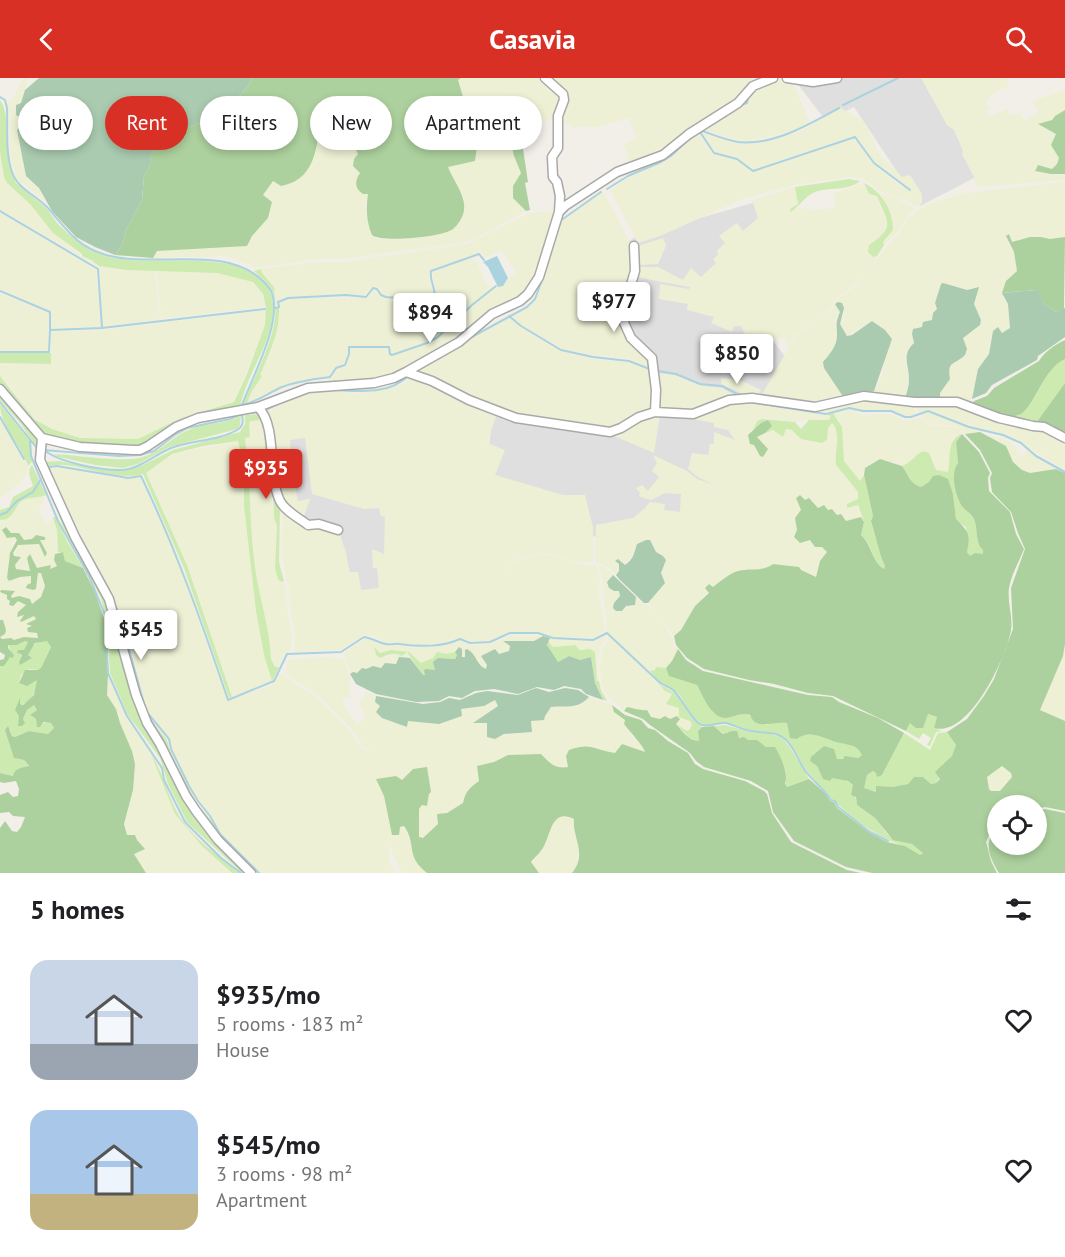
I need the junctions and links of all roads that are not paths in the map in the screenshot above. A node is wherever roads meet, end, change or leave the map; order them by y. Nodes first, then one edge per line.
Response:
1 (545, 78) edge
2 (773, 78) edge
3 (787, 78) edge
4 (837, 78) edge
5 (559, 212) junction
6 (634, 246) dead end
7 (406, 372) junction
8 (0, 389) edge
9 (258, 407) junction
10 (655, 412) junction
11 (42, 438) junction
12 (1065, 438) edge
13 (338, 530) dead end
14 (251, 873) edge

1 - 5 street
2 - 5 street
3 - 4 street
5 - 7 street
6 - 10 street
7 - 9 street
7 - 10 street
8 - 11 street
9 - 11 street
9 - 13 street
10 - 12 street
11 - 14 street

